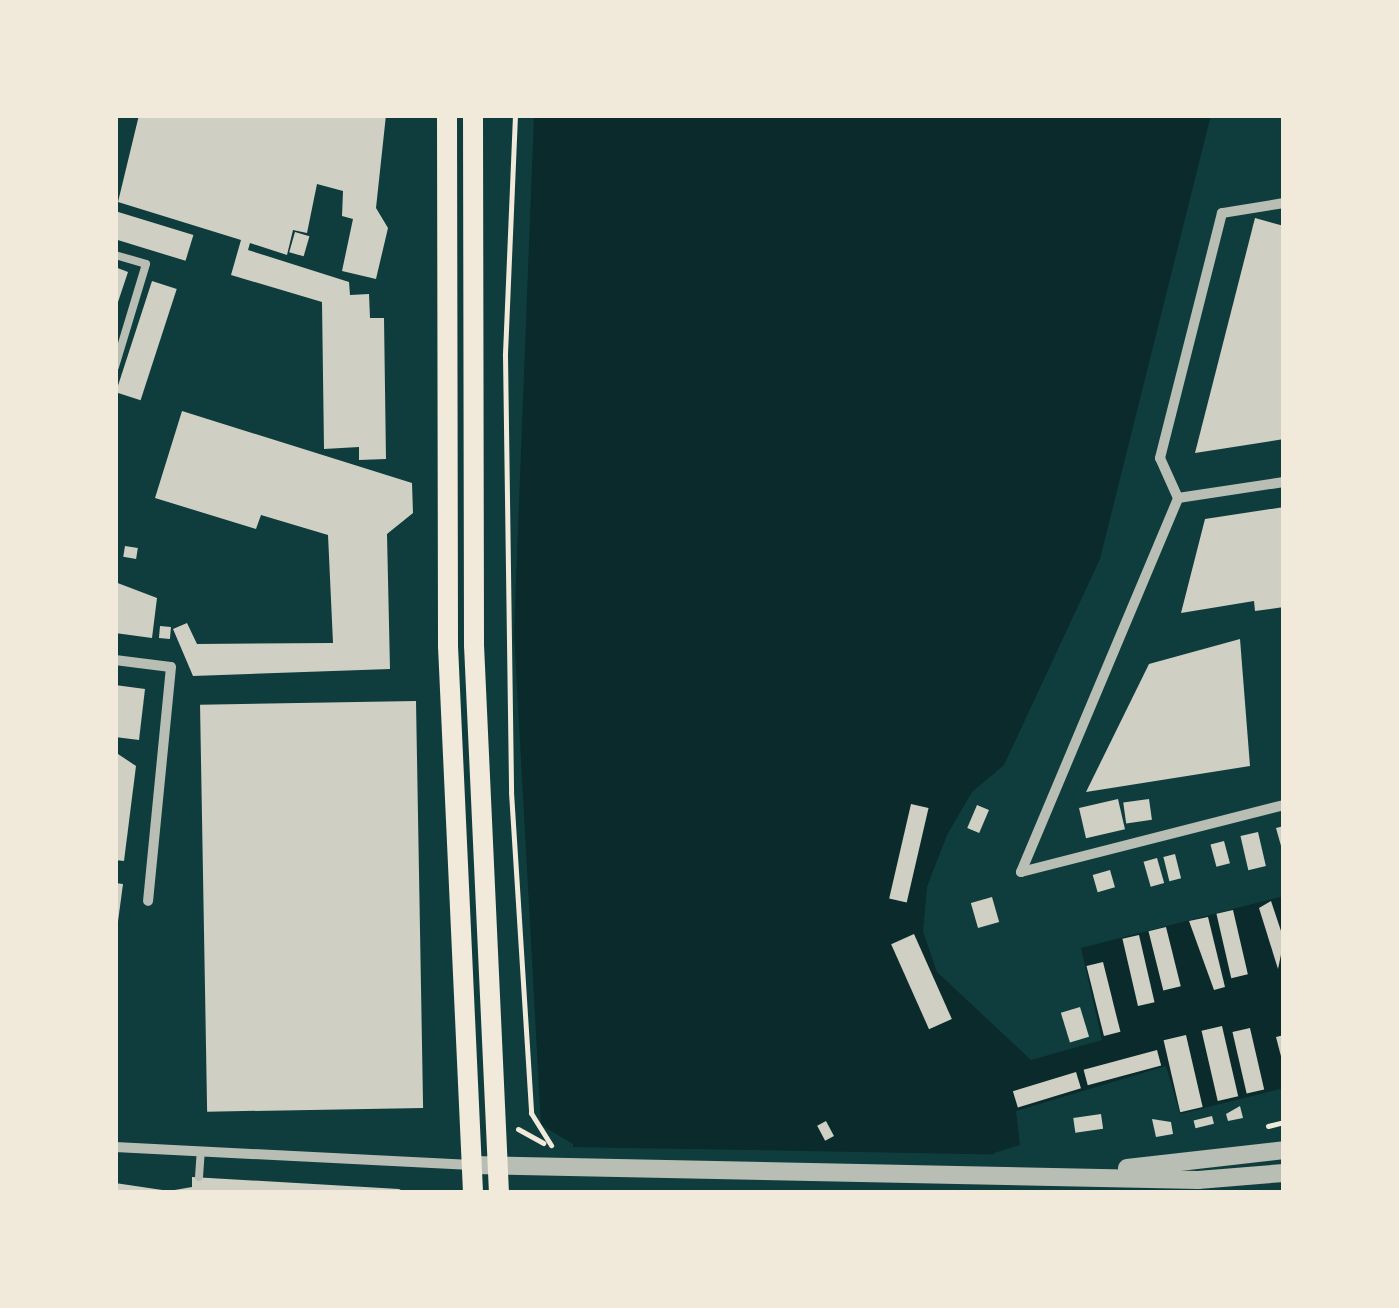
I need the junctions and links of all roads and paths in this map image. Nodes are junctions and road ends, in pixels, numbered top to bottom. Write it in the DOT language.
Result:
graph roads {
  1 [pos="446,115"];
  2 [pos="473,115"];
  3 [pos="514,115"];
  4 [pos="1284,203"];
  5 [pos="115,256"];
  6 [pos="115,367"];
  7 [pos="1284,482"];
  8 [pos="1178,498"];
  9 [pos="115,660"];
  10 [pos="1284,806"];
  11 [pos="148,901"];
  12 [pos="554,1139"];
  13 [pos="115,1147"];
  14 [pos="1284,1150"];
  15 [pos="201,1151"];
  16 [pos="472,1164"];
  17 [pos="498,1165"];
  18 [pos="1284,1172"];
  19 [pos="1042,1175"];
  20 [pos="199,1178"];
  21 [pos="473,1193"];
  22 [pos="499,1193"];
  1 -- 16 [label="main road"];
  2 -- 17 [label="main road"];
  3 -- 12 [label="path"];
  4 -- 8 [label="street"];
  5 -- 6 [label="lane"];
  7 -- 8 [label="street"];
  8 -- 10 [label="street"];
  9 -- 11 [label="street"];
  13 -- 15 [label="street"];
  14 -- 19 [label="street"];
  15 -- 16 [label="street"];
  15 -- 20 [label="lane"];
  16 -- 17 [label="street"];
  16 -- 21 [label="main road"];
  17 -- 19 [label="street"];
  17 -- 22 [label="main road"];
  18 -- 19 [label="street"];
}
